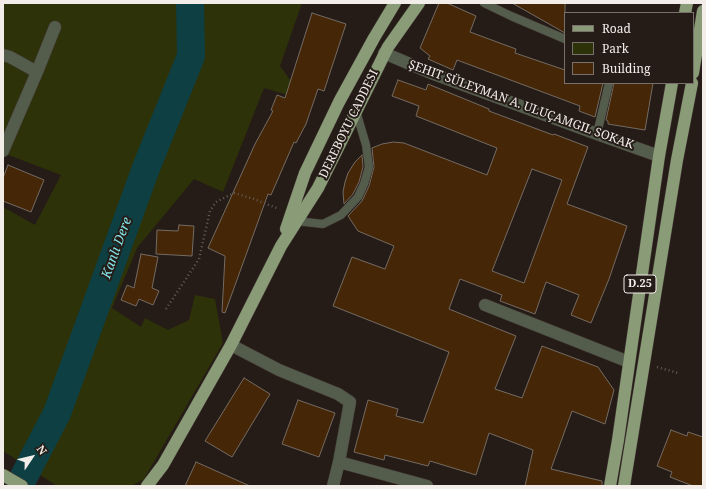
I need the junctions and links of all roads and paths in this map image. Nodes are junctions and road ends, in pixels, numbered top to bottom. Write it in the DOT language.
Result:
graph roads {
  1 [pos="395,3"];
  2 [pos="419,3"];
  3 [pos="484,3"];
  4 [pos="703,12"];
  5 [pos="55,27"];
  6 [pos="564,39"];
  7 [pos="384,53"];
  8 [pos="3,55"];
  9 [pos="694,68"];
  10 [pos="38,72"];
  11 [pos="610,84"];
  12 [pos="672,84"];
  13 [pos="692,84"];
  14 [pos="356,111"];
  15 [pos="597,134"];
  16 [pos="3,151"];
  17 [pos="659,156"];
  18 [pos="294,218"];
  19 [pos="485,305"];
  20 [pos="166,309"];
  21 [pos="231,345"];
  22 [pos="629,362"];
  23 [pos="645,364"];
  24 [pos="678,373"];
  25 [pos="339,462"];
  26 [pos="163,465"];
  27 [pos="3,475"];
  28 [pos="22,486"];
  29 [pos="140,486"];
  30 [pos="147,486"];
  31 [pos="154,486"];
  32 [pos="333,486"];
  33 [pos="427,486"];
  34 [pos="610,486"];
  35 [pos="624,486"];
  1 -- 18 [label="main road, DEREBOYU CADDESI"];
  2 -- 7 [label="main road, DEREBOYU CADDESI"];
  3 -- 6 [label="lane"];
  4 -- 9 [label="main road"];
  5 -- 10 [label="street"];
  7 -- 14 [label="main road, DEREBOYU CADDESI"];
  7 -- 15 [label="street, ŞEHIT SÜLEYMAN A. ULUÇAMGIL SOKAK"];
  8 -- 10 [label="street"];
  10 -- 16 [label="street"];
  11 -- 15 [label="lane"];
  12 -- 17 [label="main road, D.25"];
  13 -- 23 [label="main road, D.25"];
  14 -- 18 [label="main road, DEREBOYU CADDESI"];
  14 -- 18 [label="lane"];
  15 -- 17 [label="street, ŞEHIT SÜLEYMAN A. ULUÇAMGIL SOKAK"];
  17 -- 22 [label="main road, D.25"];
  18 -- 20 [label="path"];
  18 -- 21 [label="main road, DEREBOYU CADDESI"];
  19 -- 22 [label="street"];
  21 -- 25 [label="street"];
  21 -- 26 [label="main road, DEREBOYU CADDESI"];
  22 -- 34 [label="main road, D.25"];
  23 -- 24 [label="path"];
  23 -- 35 [label="main road, D.25"];
  25 -- 32 [label="street"];
  25 -- 33 [label="street"];
  26 -- 29 [label="main road"];
  26 -- 30 [label="main road, DEREBOYU CADDESI"];
  26 -- 31 [label="main road, DEREBOYU CADDESI"];
  27 -- 28 [label="main road"];
}
